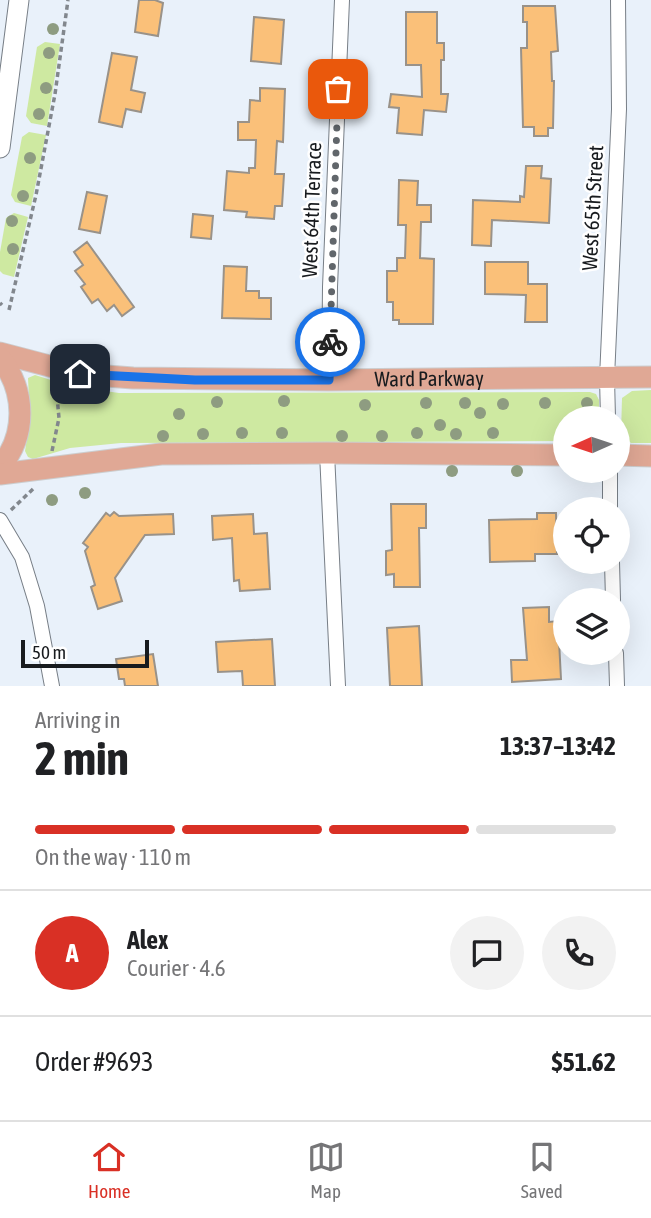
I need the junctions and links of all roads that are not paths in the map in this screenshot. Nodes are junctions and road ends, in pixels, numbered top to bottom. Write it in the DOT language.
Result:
graph roads {
  1 [pos="19,0"];
  2 [pos="342,0"];
  3 [pos="618,0"];
  4 [pos="0,148"];
  5 [pos="0,353"];
  6 [pos="0,358"];
  7 [pos="651,377"];
  8 [pos="607,378"];
  9 [pos="329,380"];
  10 [pos="608,406"];
  11 [pos="327,453"];
  12 [pos="553,455"];
  13 [pos="630,456"];
  14 [pos="651,456"];
  15 [pos="0,467"];
  16 [pos="0,474"];
  17 [pos="5,515"];
  18 [pos="616,665"];
  19 [pos="52,686"];
  20 [pos="338,686"];
  21 [pos="617,686"];
  1 -- 4 [label="main road"];
  2 -- 9 [label="street, West 64th Terrace"];
  3 -- 8 [label="street, West 65th Street"];
  5 -- 9 [label="main road, Ward Parkway"];
  6 -- 15 [label="main road"];
  7 -- 8 [label="main road, Ward Parkway"];
  8 -- 9 [label="main road, Ward Parkway"];
  8 -- 10 [label="street, West 65th Street"];
  11 -- 12 [label="main road"];
  11 -- 16 [label="main road"];
  11 -- 20 [label="street"];
  13 -- 14 [label="main road"];
  17 -- 19 [label="street"];
  18 -- 21 [label="street"];
}
